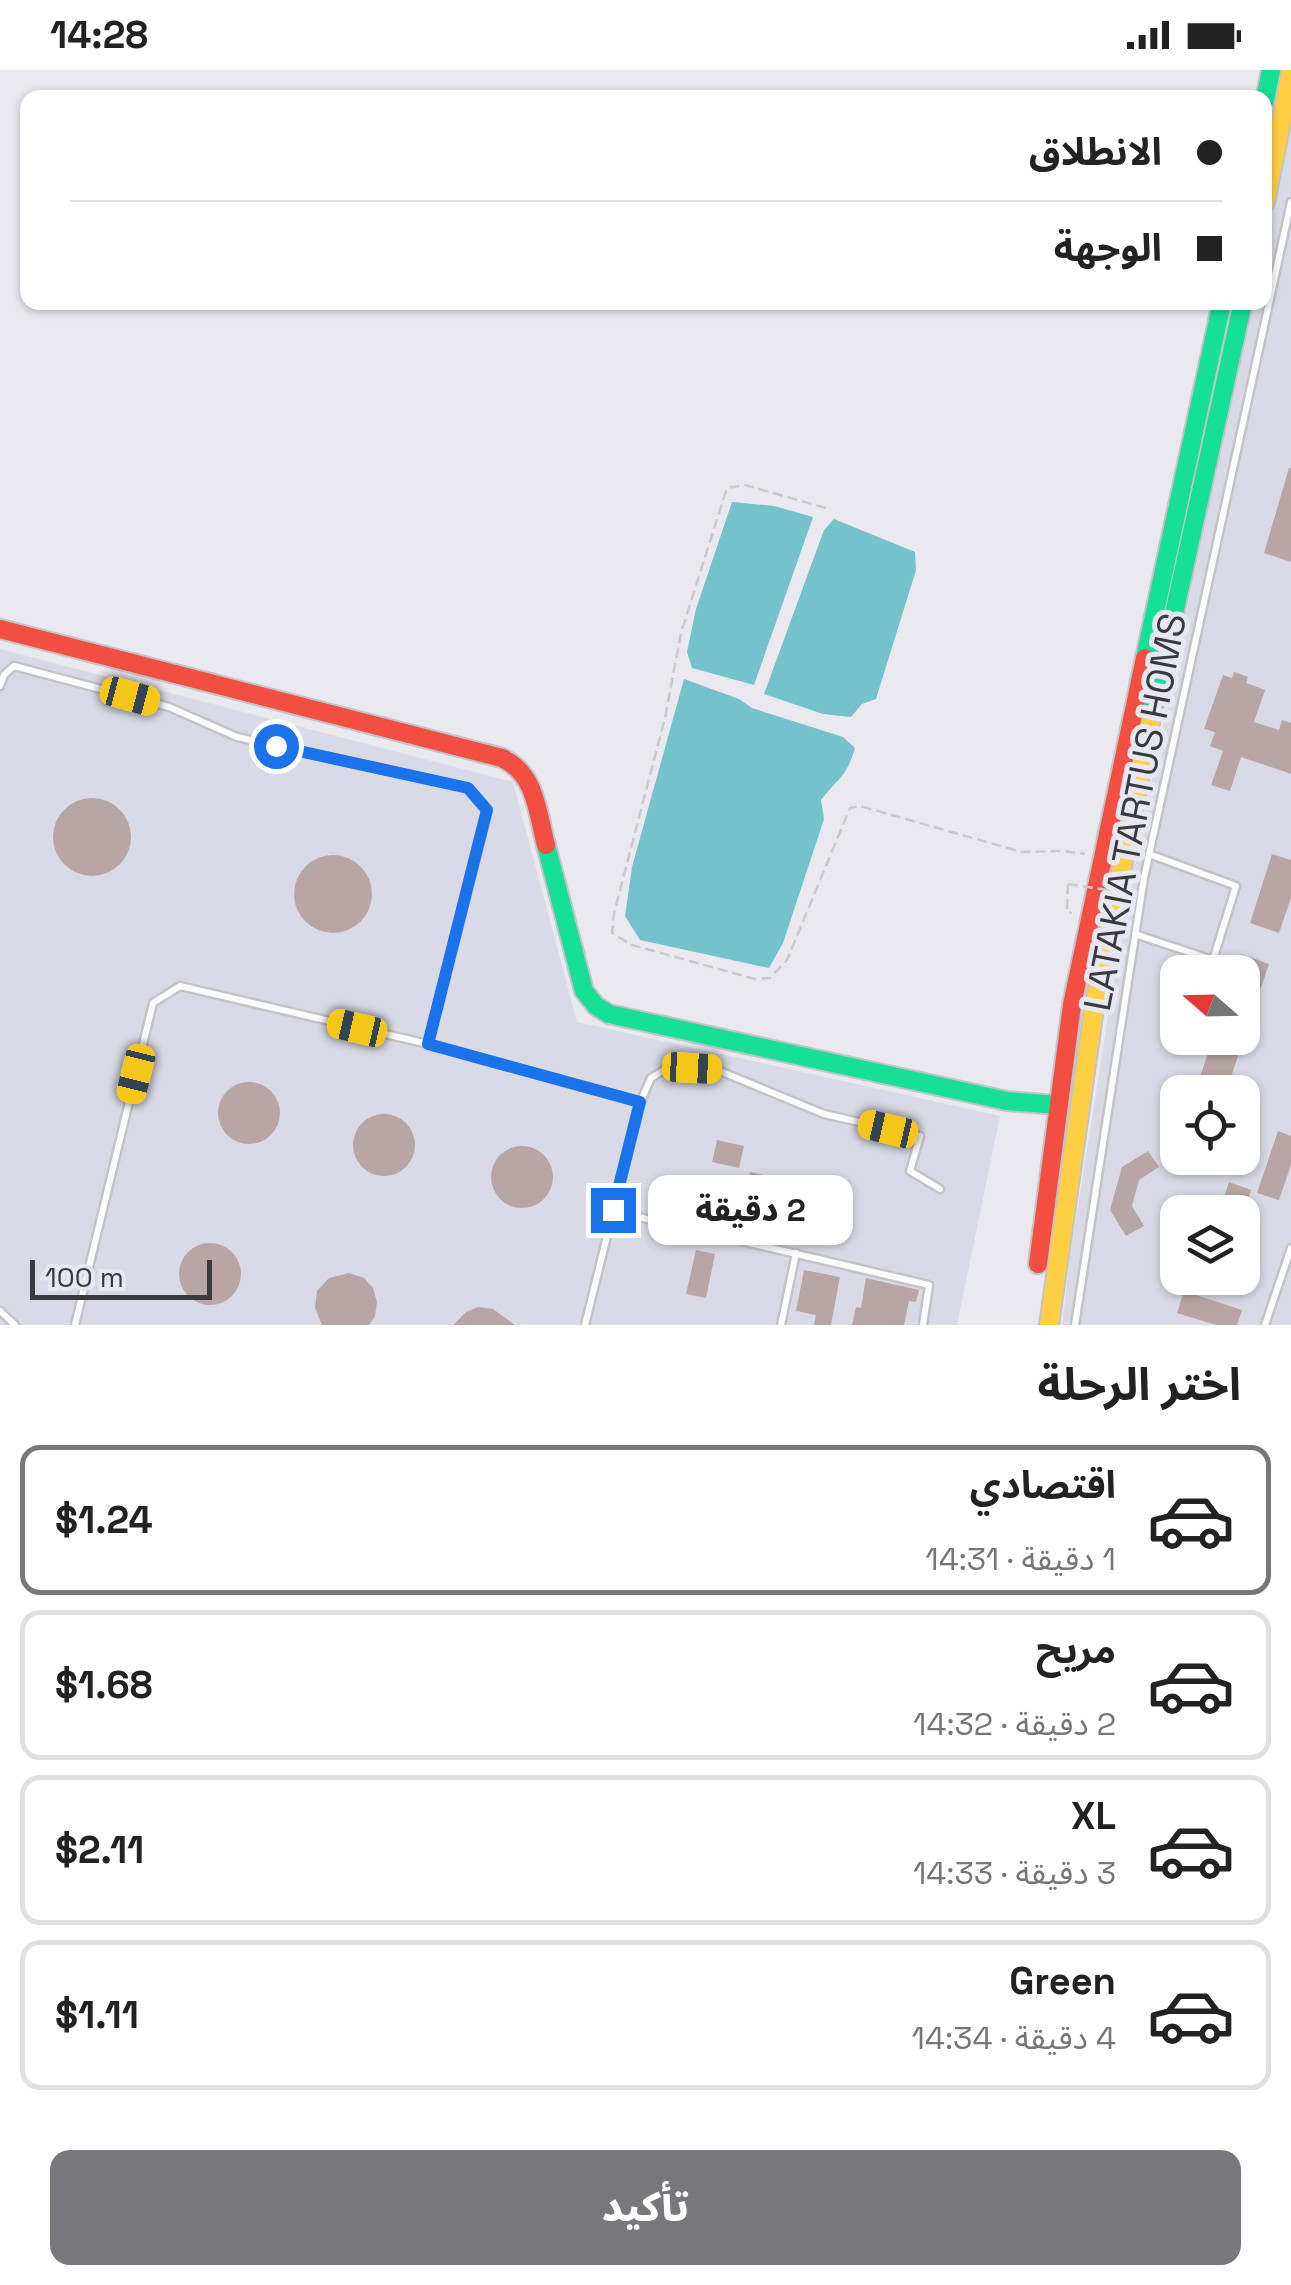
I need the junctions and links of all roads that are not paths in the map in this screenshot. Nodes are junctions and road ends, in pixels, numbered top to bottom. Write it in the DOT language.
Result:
graph roads {
  1 [pos="1291,73"];
  2 [pos="1272,167"];
  3 [pos="1291,202"];
  4 [pos="1272,289"];
  5 [pos="1220,310"];
  6 [pos="1242,310"];
  7 [pos="1267,310"];
  8 [pos="0,629"];
  9 [pos="0,686"];
  10 [pos="1149,854"];
  11 [pos="1135,934"];
  12 [pos="428,1044"];
  13 [pos="640,1102"];
  14 [pos="1058,1105"];
  15 [pos="940,1189"];
  16 [pos="613,1210"];
  17 [pos="1291,1248"];
  18 [pos="796,1253"];
  19 [pos="0,1311"];
  20 [pos="15,1325"];
  21 [pos="75,1325"];
  22 [pos="585,1325"];
  23 [pos="781,1325"];
  24 [pos="922,1325"];
  25 [pos="1032,1325"];
  26 [pos="1048,1325"];
  27 [pos="1075,1325"];
  28 [pos="1265,1325"];
  1 -- 2 [label="main road"];
  3 -- 4 [label="lane"];
  5 -- 14 [label="main road"];
  6 -- 26 [label="main road, LATAKIA TARTUS HOMS"];
  7 -- 10 [label="lane"];
  8 -- 14 [label="main road"];
  9 -- 12 [label="lane"];
  10 -- 11 [label="lane"];
  10 -- 11 [label="lane"];
  11 -- 27 [label="lane"];
  12 -- 13 [label="lane"];
  12 -- 21 [label="lane"];
  13 -- 15 [label="lane"];
  13 -- 16 [label="lane"];
  14 -- 25 [label="main road"];
  16 -- 18 [label="lane"];
  16 -- 22 [label="lane"];
  17 -- 28 [label="lane"];
  18 -- 23 [label="lane"];
  18 -- 24 [label="lane"];
  19 -- 20 [label="lane"];
}
